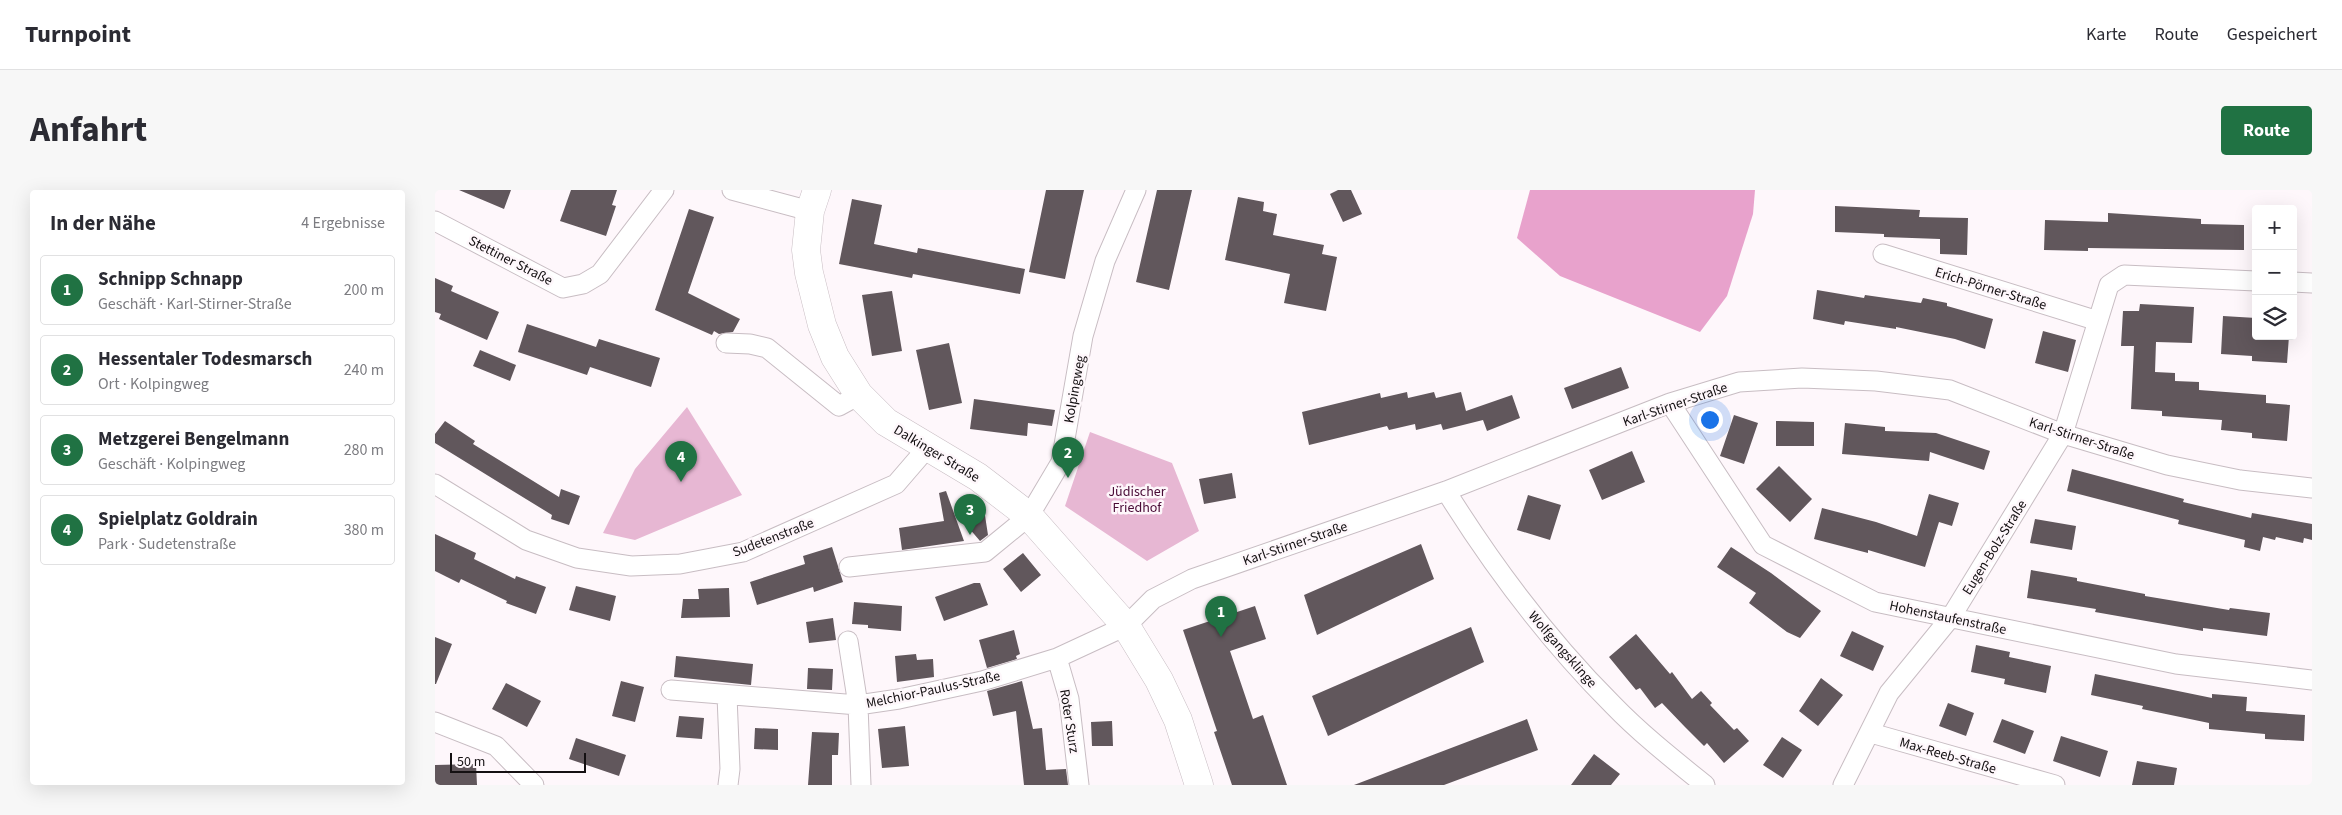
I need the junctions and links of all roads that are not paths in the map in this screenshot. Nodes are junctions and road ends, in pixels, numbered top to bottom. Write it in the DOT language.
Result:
graph roads {
  1 [pos="665,190"];
  2 [pos="732,190"];
  3 [pos="1136,190"];
  4 [pos="813,200"];
  5 [pos="435,221"];
  6 [pos="1883,254"];
  7 [pos="2252,281"];
  8 [pos="2297,282"];
  9 [pos="2312,283"];
  10 [pos="2098,321"];
  11 [pos="726,343"];
  12 [pos="859,395"];
  13 [pos="1670,403"];
  14 [pos="2063,434"];
  15 [pos="927,448"];
  16 [pos="435,484"];
  17 [pos="2312,488"];
  18 [pos="1446,491"];
  19 [pos="1029,516"];
  20 [pos="849,567"];
  21 [pos="1951,618"];
  22 [pos="1126,626"];
  23 [pos="848,641"];
  24 [pos="1057,658"];
  25 [pos="2312,680"];
  26 [pos="671,690"];
  27 [pos="727,696"];
  28 [pos="858,705"];
  29 [pos="435,722"];
  30 [pos="1871,733"];
  31 [pos="533,785"];
  32 [pos="728,785"];
  33 [pos="861,785"];
  34 [pos="1079,785"];
  35 [pos="1199,785"];
  36 [pos="1705,785"];
  37 [pos="1843,785"];
  38 [pos="2055,785"];
  1 -- 5 [label="street, Stettiner Straße"];
  2 -- 4 [label="street"];
  3 -- 19 [label="street, Kolpingweg"];
  4 -- 12 [label="street, Dalkinger Straße"];
  6 -- 10 [label="street, Erich-Pörner-Straße"];
  7 -- 10 [label="street, Eugen-Bolz-Straße"];
  8 -- 9 [label="street"];
  10 -- 14 [label="street, Eugen-Bolz-Straße"];
  11 -- 12 [label="street"];
  12 -- 15 [label="street, Dalkinger Straße"];
  13 -- 14 [label="street, Karl-Stirner-Straße"];
  13 -- 18 [label="street, Karl-Stirner-Straße"];
  13 -- 21 [label="street, Hohenstaufenstraße"];
  14 -- 17 [label="street, Karl-Stirner-Straße"];
  14 -- 21 [label="street, Eugen-Bolz-Straße"];
  15 -- 16 [label="street, Sudetenstraße"];
  15 -- 19 [label="street, Dalkinger Straße"];
  18 -- 22 [label="street, Karl-Stirner-Straße"];
  18 -- 36 [label="street, Wolfgangsklinge"];
  19 -- 20 [label="street, Kolpingweg"];
  19 -- 22 [label="street, Dalkinger Straße"];
  21 -- 25 [label="street, Hohenstaufenstraße"];
  21 -- 30 [label="street, Eugen-Bolz-Straße"];
  22 -- 24 [label="street, Melchior-Paulus-Straße"];
  22 -- 35 [label="street, Dalkinger Straße"];
  23 -- 28 [label="street"];
  24 -- 28 [label="street, Melchior-Paulus-Straße"];
  24 -- 34 [label="street, Roter Sturz"];
  26 -- 27 [label="street, Melchior-Paulus-Straße"];
  27 -- 28 [label="street, Melchior-Paulus-Straße"];
  27 -- 32 [label="street"];
  28 -- 33 [label="street"];
  29 -- 31 [label="street"];
  30 -- 37 [label="street, Eugen-Bolz-Straße"];
  30 -- 38 [label="street, Max-Reeb-Straße"];
}
